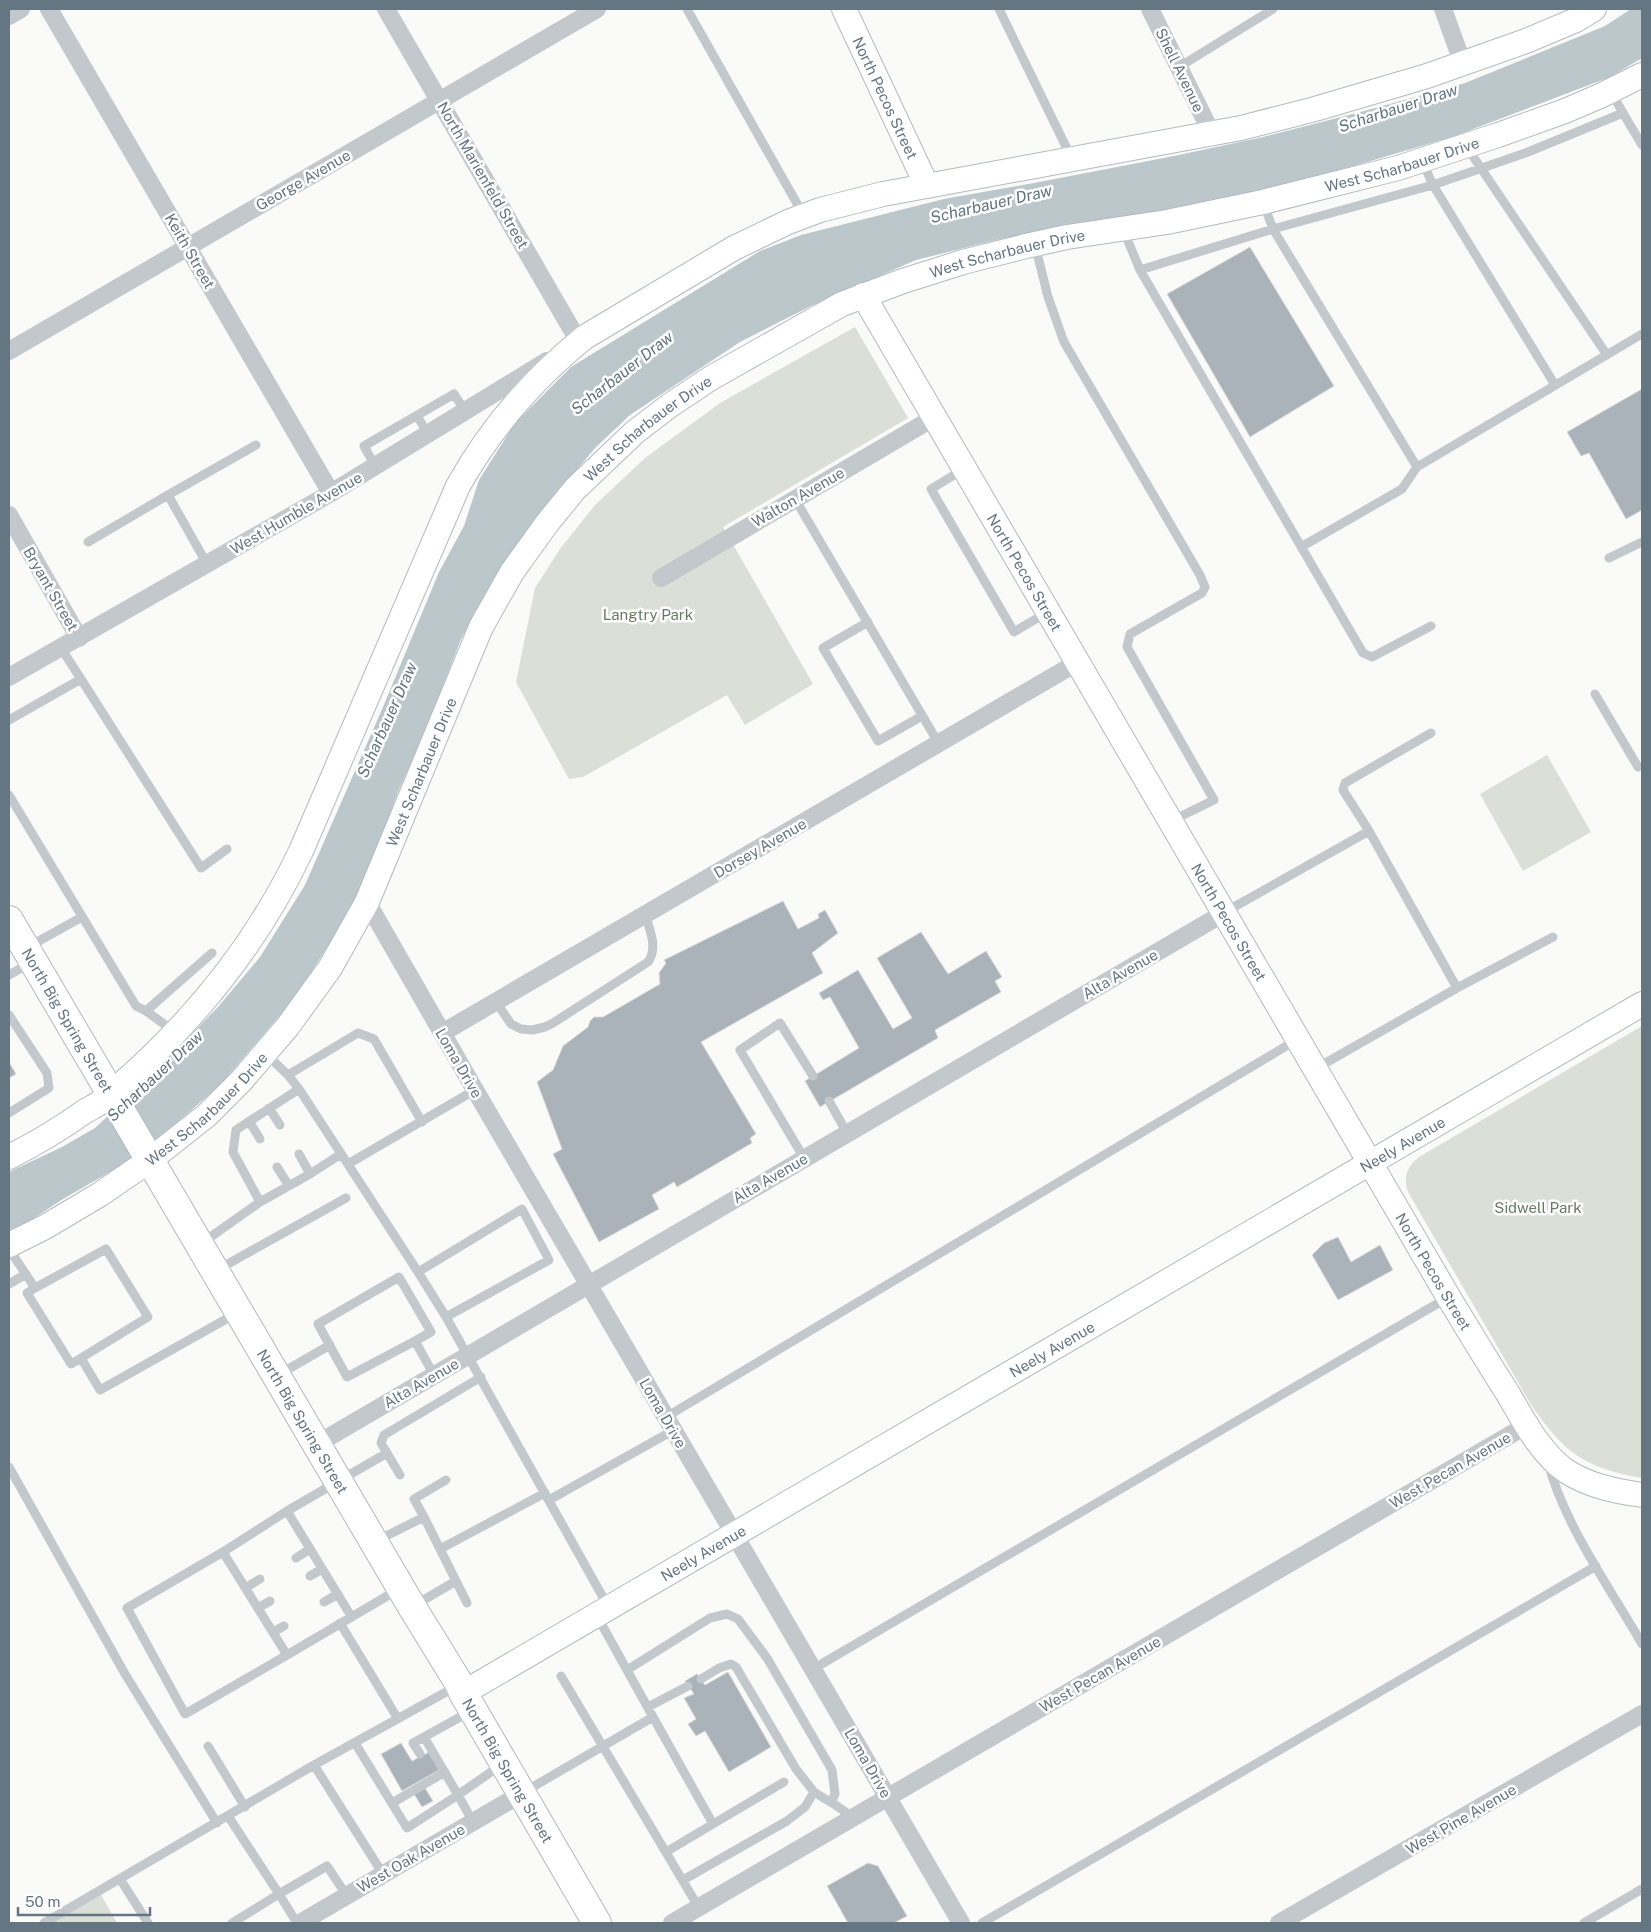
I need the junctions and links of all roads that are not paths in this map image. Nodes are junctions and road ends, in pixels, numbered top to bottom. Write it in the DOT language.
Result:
graph roads {
  1 [pos="21,9"];
  2 [pos="49,9"];
  3 [pos="386,9"];
  4 [pos="597,9"];
  5 [pos="687,9"];
  6 [pos="844,9"];
  7 [pos="999,9"];
  8 [pos="1150,9"];
  9 [pos="1273,9"];
  10 [pos="1443,9"];
  11 [pos="1594,9"];
  12 [pos="9,16"];
  13 [pos="1463,64"];
  14 [pos="1179,66"];
  15 [pos="1642,75"];
  16 [pos="1611,91"];
  17 [pos="439,100"];
  18 [pos="1623,113"];
  19 [pos="1211,132"];
  20 [pos="1642,145"];
  21 [pos="1466,146"];
  22 [pos="1072,159"];
  23 [pos="1422,160"];
  24 [pos="1480,169"];
  25 [pos="1433,185"];
  26 [pos="927,186"];
  27 [pos="1263,202"];
  28 [pos="804,217"];
  29 [pos="1122,228"];
  30 [pos="1273,229"];
  31 [pos="1034,244"];
  32 [pos="188,246"];
  33 [pos="1140,270"];
  34 [pos="863,295"];
  35 [pos="1642,334"];
  36 [pos="579,342"];
  37 [pos="9,351"];
  38 [pos="1607,355"];
  39 [pos="1555,385"];
  40 [pos="464,412"];
  41 [pos="417,416"];
  42 [pos="935,417"];
  43 [pos="428,434"];
  44 [pos="256,445"];
  45 [pos="375,466"];
  46 [pos="1417,467"];
  47 [pos="965,468"];
  48 [pos="331,493"];
  49 [pos="168,495"];
  50 [pos="795,499"];
  51 [pos="9,515"];
  52 [pos="88,542"];
  53 [pos="1642,542"];
  54 [pos="1301,547"];
  55 [pos="1609,558"];
  56 [pos="207,564"];
  57 [pos="660,578"];
  58 [pos="1049,612"];
  59 [pos="868,622"];
  60 [pos="1431,626"];
  61 [pos="79,638"];
  62 [pos="61,648"];
  63 [pos="1078,662"];
  64 [pos="9,678"];
  65 [pos="81,679"];
  66 [pos="1595,694"];
  67 [pos="922,716"];
  68 [pos="9,720"];
  69 [pos="1432,734"];
  70 [pos="938,744"];
  71 [pos="1641,769"];
  72 [pos="9,795"];
  73 [pos="1171,822"];
  74 [pos="1368,831"];
  75 [pos="227,849"];
  76 [pos="367,902"];
  77 [pos="1224,913"];
  78 [pos="646,915"];
  79 [pos="82,917"];
  80 [pos="9,920"];
  81 [pos="1552,937"];
  82 [pos="212,954"];
  83 [pos="29,955"];
  84 [pos="9,975"];
  85 [pos="1457,988"];
  86 [pos="496,1002"];
  87 [pos="1642,1004"];
  88 [pos="146,1011"];
  89 [pos="9,1015"];
  90 [pos="175,1032"];
  91 [pos="442,1033"];
  92 [pos="1298,1039"];
  93 [pos="266,1054"];
  94 [pos="1315,1069"];
  95 [pos="288,1075"];
  96 [pos="813,1076"];
  97 [pos="299,1089"];
  98 [pos="475,1090"];
  99 [pos="110,1093"];
  100 [pos="829,1101"];
  101 [pos="269,1108"];
  102 [pos="9,1114"];
  103 [pos="249,1121"];
  104 [pos="422,1122"];
  105 [pos="280,1125"];
  106 [pos="848,1133"];
  107 [pos="260,1139"];
  108 [pos="299,1154"];
  109 [pos="341,1154"];
  110 [pos="10,1155"];
  111 [pos="804,1158"];
  112 [pos="150,1160"];
  113 [pos="1370,1163"];
  114 [pos="348,1164"];
  115 [pos="277,1167"];
  116 [pos="310,1174"];
  117 [pos="289,1186"];
  118 [pos="346,1198"];
  119 [pos="260,1202"];
  120 [pos="199,1244"];
  121 [pos="9,1247"];
  122 [pos="215,1271"];
  123 [pos="418,1272"];
  124 [pos="26,1274"];
  125 [pos="9,1284"];
  126 [pos="588,1284"];
  127 [pos="35,1288"];
  128 [pos="1449,1298"];
  129 [pos="239,1312"];
  130 [pos="446,1317"];
  131 [pos="416,1341"];
  132 [pos="330,1346"];
  133 [pos="468,1355"];
  134 [pos="81,1358"];
  135 [pos="434,1375"];
  136 [pos="277,1376"];
  137 [pos="480,1377"];
  138 [pos="670,1424"];
  139 [pos="1527,1425"];
  140 [pos="317,1444"];
  141 [pos="1545,1451"];
  142 [pos="387,1453"];
  143 [pos="9,1467"];
  144 [pos="400,1475"];
  145 [pos="446,1480"];
  146 [pos="339,1481"];
  147 [pos="1642,1495"];
  148 [pos="547,1496"];
  149 [pos="287,1512"];
  150 [pos="424,1516"];
  151 [pos="735,1535"];
  152 [pos="374,1542"];
  153 [pos="310,1549"];
  154 [pos="440,1549"];
  155 [pos="223,1552"];
  156 [pos="296,1558"];
  157 [pos="1596,1566"];
  158 [pos="322,1569"];
  159 [pos="310,1576"];
  160 [pos="260,1579"];
  161 [pos="456,1581"];
  162 [pos="245,1588"];
  163 [pos="338,1594"];
  164 [pos="407,1597"];
  165 [pos="270,1601"];
  166 [pos="324,1602"];
  167 [pos="467,1603"];
  168 [pos="258,1608"];
  169 [pos="603,1612"];
  170 [pos="351,1616"];
  171 [pos="340,1623"];
  172 [pos="284,1626"];
  173 [pos="273,1632"];
  174 [pos="1642,1644"];
  175 [pos="287,1655"];
  176 [pos="813,1669"];
  177 [pos="627,1670"];
  178 [pos="561,1676"];
  179 [pos="701,1679"];
  180 [pos="688,1686"];
  181 [pos="465,1696"];
  182 [pos="648,1707"];
  183 [pos="1642,1714"];
  184 [pos="653,1717"];
  185 [pos="398,1719"];
  186 [pos="424,1736"];
  187 [pos="355,1743"];
  188 [pos="208,1746"];
  189 [pos="603,1747"];
  190 [pos="420,1754"];
  191 [pos="504,1763"];
  192 [pos="314,1765"];
  193 [pos="445,1772"];
  194 [pos="784,1782"];
  195 [pos="814,1792"];
  196 [pos="521,1794"];
  197 [pos="458,1795"];
  198 [pos="888,1798"];
  199 [pos="392,1803"];
  200 [pos="832,1803"];
  201 [pos="245,1807"];
  202 [pos="228,1816"];
  203 [pos="854,1818"];
  204 [pos="473,1822"];
  205 [pos="217,1823"];
  206 [pos="713,1824"];
  207 [pos="666,1852"];
  208 [pos="383,1874"];
  209 [pos="120,1879"];
  210 [pos="683,1880"];
  211 [pos="1642,1889"];
  212 [pos="279,1894"];
  213 [pos="347,1896"];
  214 [pos="699,1908"];
  215 [pos="44,1923"];
  216 [pos="148,1923"];
  217 [pos="232,1923"];
  218 [pos="299,1923"];
  219 [pos="597,1923"];
  220 [pos="672,1923"];
  221 [pos="961,1923"];
  222 [pos="982,1923"];
  223 [pos="1279,1923"];
  224 [pos="1584,1923"];
  1 -- 12 [label="street"];
  2 -- 32 [label="street, Keith Street"];
  3 -- 17 [label="street, North Marienfeld Street"];
  4 -- 17 [label="street, George Avenue"];
  5 -- 28 [label="lane"];
  6 -- 26 [label="main road, North Pecos Street"];
  7 -- 22 [label="lane"];
  8 -- 14 [label="street, Shell Avenue"];
  9 -- 14 [label="lane"];
  10 -- 13 [label="street"];
  11 -- 13 [label="main road"];
  13 -- 19 [label="main road"];
  14 -- 19 [label="street, Shell Avenue"];
  15 -- 16 [label="main road, West Scharbauer Drive"];
  16 -- 18 [label="lane"];
  16 -- 21 [label="main road, West Scharbauer Drive"];
  17 -- 32 [label="street, George Avenue"];
  17 -- 36 [label="street, North Marienfeld Street"];
  18 -- 20 [label="lane"];
  18 -- 24 [label="lane"];
  19 -- 22 [label="main road"];
  21 -- 23 [label="main road, West Scharbauer Drive"];
  21 -- 24 [label="lane"];
  22 -- 26 [label="main road"];
  23 -- 25 [label="lane"];
  23 -- 27 [label="main road, West Scharbauer Drive"];
  24 -- 25 [label="lane"];
  24 -- 38 [label="lane"];
  25 -- 30 [label="lane"];
  25 -- 39 [label="lane"];
  26 -- 28 [label="main road"];
  27 -- 29 [label="main road, West Scharbauer Drive"];
  27 -- 30 [label="lane"];
  28 -- 36 [label="main road"];
  29 -- 31 [label="main road, West Scharbauer Drive"];
  29 -- 33 [label="lane"];
  30 -- 33 [label="lane"];
  30 -- 46 [label="lane"];
  31 -- 34 [label="main road, West Scharbauer Drive"];
  31 -- 73 [label="lane"];
  32 -- 37 [label="street, George Avenue"];
  32 -- 48 [label="street, Keith Street"];
  33 -- 54 [label="lane"];
  34 -- 42 [label="main road, North Pecos Street"];
  34 -- 76 [label="main road, West Scharbauer Drive"];
  35 -- 38 [label="lane"];
  36 -- 40 [label="street, West Humble Avenue"];
  36 -- 90 [label="main road"];
  38 -- 39 [label="lane"];
  39 -- 46 [label="lane"];
  40 -- 41 [label="lane"];
  40 -- 43 [label="street, West Humble Avenue"];
  41 -- 43 [label="lane"];
  41 -- 45 [label="lane"];
  42 -- 47 [label="main road, North Pecos Street"];
  42 -- 50 [label="street, Walton Avenue"];
  43 -- 45 [label="street, West Humble Avenue"];
  44 -- 49 [label="lane"];
  45 -- 48 [label="street, West Humble Avenue"];
  46 -- 54 [label="lane"];
  47 -- 58 [label="main road, North Pecos Street"];
  47 -- 58 [label="lane"];
  48 -- 56 [label="street, West Humble Avenue"];
  49 -- 52 [label="lane"];
  49 -- 56 [label="lane"];
  50 -- 57 [label="street, Walton Avenue"];
  50 -- 59 [label="lane"];
  51 -- 61 [label="street, Bryant Street"];
  53 -- 55 [label="lane"];
  54 -- 60 [label="lane"];
  56 -- 61 [label="street, West Humble Avenue"];
  58 -- 63 [label="main road, North Pecos Street"];
  59 -- 67 [label="lane"];
  59 -- 67 [label="lane"];
  61 -- 62 [label="street, West Humble Avenue"];
  62 -- 64 [label="street, West Humble Avenue"];
  62 -- 65 [label="lane"];
  63 -- 70 [label="street, Dorsey Avenue"];
  63 -- 73 [label="main road, North Pecos Street"];
  65 -- 68 [label="lane"];
  65 -- 75 [label="lane"];
  66 -- 71 [label="lane"];
  67 -- 70 [label="lane"];
  69 -- 74 [label="lane"];
  70 -- 78 [label="street, Dorsey Avenue"];
  72 -- 79 [label="lane"];
  73 -- 77 [label="main road, North Pecos Street"];
  74 -- 77 [label="lane"];
  74 -- 85 [label="lane"];
  76 -- 91 [label="street, Loma Drive"];
  76 -- 93 [label="main road, West Scharbauer Drive"];
  77 -- 92 [label="main road, North Pecos Street"];
  77 -- 106 [label="street, Alta Avenue"];
  78 -- 86 [label="street, Dorsey Avenue"];
  78 -- 86 [label="lane"];
  79 -- 83 [label="lane"];
  79 -- 88 [label="lane"];
  80 -- 83 [label="highway, North Big Spring Street"];
  81 -- 85 [label="lane"];
  82 -- 88 [label="lane"];
  83 -- 84 [label="lane"];
  83 -- 99 [label="highway, North Big Spring Street"];
  85 -- 94 [label="lane"];
  86 -- 91 [label="street, Dorsey Avenue"];
  87 -- 113 [label="main road, Neely Avenue"];
  88 -- 90 [label="lane"];
  89 -- 102 [label="lane"];
  90 -- 99 [label="main road"];
  91 -- 98 [label="street, Loma Drive"];
  92 -- 94 [label="main road, North Pecos Street"];
  92 -- 138 [label="lane"];
  93 -- 95 [label="lane"];
  93 -- 112 [label="main road, West Scharbauer Drive"];
  94 -- 113 [label="main road, North Pecos Street"];
  95 -- 97 [label="lane"];
  95 -- 104 [label="lane"];
  96 -- 111 [label="lane"];
  97 -- 101 [label="lane"];
  97 -- 109 [label="lane"];
  98 -- 104 [label="lane"];
  98 -- 126 [label="street, Loma Drive"];
  99 -- 110 [label="main road"];
  99 -- 112 [label="highway, North Big Spring Street"];
  100 -- 106 [label="lane"];
  101 -- 103 [label="lane"];
  101 -- 105 [label="lane"];
  103 -- 107 [label="lane"];
  103 -- 119 [label="lane"];
  104 -- 114 [label="lane"];
  106 -- 111 [label="street, Alta Avenue"];
  108 -- 116 [label="lane"];
  109 -- 114 [label="lane"];
  109 -- 116 [label="lane"];
  111 -- 126 [label="street, Alta Avenue"];
  112 -- 120 [label="highway, North Big Spring Street"];
  112 -- 121 [label="main road, West Scharbauer Drive"];
  113 -- 128 [label="main road, North Pecos Street"];
  113 -- 151 [label="main road, Neely Avenue"];
  114 -- 123 [label="lane"];
  115 -- 117 [label="lane"];
  116 -- 117 [label="lane"];
  117 -- 119 [label="lane"];
  118 -- 122 [label="lane"];
  119 -- 120 [label="lane"];
  120 -- 122 [label="highway, North Big Spring Street"];
  121 -- 124 [label="lane"];
  122 -- 129 [label="highway, North Big Spring Street"];
  123 -- 130 [label="lane"];
  123 -- 130 [label="lane"];
  124 -- 125 [label="lane"];
  124 -- 127 [label="lane"];
  126 -- 133 [label="street, Alta Avenue"];
  126 -- 138 [label="street, Loma Drive"];
  127 -- 134 [label="lane"];
  127 -- 134 [label="lane"];
  128 -- 139 [label="main road, North Pecos Street"];
  128 -- 176 [label="lane"];
  129 -- 134 [label="lane"];
  129 -- 136 [label="highway, North Big Spring Street"];
  130 -- 133 [label="lane"];
  131 -- 132 [label="lane"];
  131 -- 132 [label="lane"];
  131 -- 135 [label="lane"];
  132 -- 136 [label="lane"];
  133 -- 135 [label="street, Alta Avenue"];
  133 -- 137 [label="lane"];
  135 -- 140 [label="street, Alta Avenue"];
  136 -- 140 [label="highway, North Big Spring Street"];
  137 -- 142 [label="lane"];
  137 -- 148 [label="lane"];
  138 -- 148 [label="lane"];
  138 -- 151 [label="street, Loma Drive"];
  139 -- 141 [label="main road, North Pecos Street"];
  139 -- 198 [label="street, West Pecan Avenue"];
  140 -- 146 [label="highway, North Big Spring Street"];
  141 -- 147 [label="main road, North Pecos Street"];
  141 -- 157 [label="lane"];
  142 -- 144 [label="lane"];
  142 -- 146 [label="lane"];
  143 -- 205 [label="lane"];
  145 -- 150 [label="lane"];
  146 -- 149 [label="lane"];
  146 -- 152 [label="highway, North Big Spring Street"];
  148 -- 154 [label="lane"];
  148 -- 169 [label="lane"];
  149 -- 153 [label="lane"];
  149 -- 155 [label="lane"];
  150 -- 152 [label="lane"];
  150 -- 154 [label="lane"];
  151 -- 169 [label="main road, Neely Avenue"];
  151 -- 176 [label="street, Loma Drive"];
  152 -- 164 [label="highway, North Big Spring Street"];
  153 -- 156 [label="lane"];
  153 -- 158 [label="lane"];
  154 -- 161 [label="lane"];
  155 -- 162 [label="lane"];
  155 -- 175 [label="lane"];
  157 -- 174 [label="lane"];
  157 -- 222 [label="lane"];
  158 -- 159 [label="lane"];
  158 -- 163 [label="lane"];
  160 -- 162 [label="lane"];
  161 -- 164 [label="lane"];
  161 -- 167 [label="lane"];
  162 -- 168 [label="lane"];
  163 -- 166 [label="lane"];
  163 -- 170 [label="lane"];
  164 -- 170 [label="lane"];
  164 -- 181 [label="highway, North Big Spring Street"];
  165 -- 168 [label="lane"];
  168 -- 173 [label="lane"];
  169 -- 177 [label="lane"];
  169 -- 181 [label="main road, Neely Avenue"];
  170 -- 171 [label="lane"];
  171 -- 175 [label="lane"];
  171 -- 185 [label="lane"];
  172 -- 173 [label="lane"];
  173 -- 175 [label="lane"];
  176 -- 198 [label="street, Loma Drive"];
  177 -- 182 [label="lane"];
  177 -- 200 [label="lane"];
  178 -- 189 [label="lane"];
  179 -- 195 [label="lane"];
  180 -- 182 [label="lane"];
  181 -- 185 [label="lane"];
  181 -- 186 [label="lane"];
  181 -- 191 [label="highway, North Big Spring Street"];
  182 -- 184 [label="lane"];
  183 -- 223 [label="street, West Pine Avenue"];
  184 -- 189 [label="lane"];
  184 -- 206 [label="lane"];
  185 -- 187 [label="lane"];
  186 -- 190 [label="lane"];
  186 -- 193 [label="lane"];
  187 -- 192 [label="lane"];
  187 -- 199 [label="lane"];
  188 -- 201 [label="lane"];
  189 -- 196 [label="lane"];
  189 -- 207 [label="lane"];
  191 -- 196 [label="highway, North Big Spring Street"];
  191 -- 197 [label="lane"];
  192 -- 201 [label="lane"];
  192 -- 208 [label="lane"];
  193 -- 197 [label="lane"];
  193 -- 199 [label="lane"];
  194 -- 206 [label="lane"];
  195 -- 200 [label="lane"];
  195 -- 210 [label="lane"];
  196 -- 204 [label="street, West Oak Avenue"];
  196 -- 219 [label="highway, North Big Spring Street"];
  197 -- 199 [label="lane"];
  197 -- 204 [label="lane"];
  198 -- 203 [label="street, West Pecan Avenue"];
  198 -- 221 [label="street, Loma Drive"];
  200 -- 203 [label="lane"];
  201 -- 202 [label="lane"];
  202 -- 205 [label="lane"];
  202 -- 212 [label="lane"];
  203 -- 214 [label="street, West Pecan Avenue"];
  204 -- 208 [label="street, West Oak Avenue"];
  205 -- 209 [label="lane"];
  206 -- 207 [label="lane"];
  207 -- 210 [label="lane"];
  208 -- 213 [label="street, West Oak Avenue"];
  209 -- 215 [label="lane"];
  209 -- 216 [label="lane"];
  210 -- 214 [label="lane"];
  211 -- 224 [label="lane"];
  212 -- 213 [label="lane"];
  212 -- 217 [label="lane"];
  212 -- 218 [label="lane"];
  213 -- 218 [label="street, West Oak Avenue"];
  214 -- 220 [label="street, West Pecan Avenue"];
}
